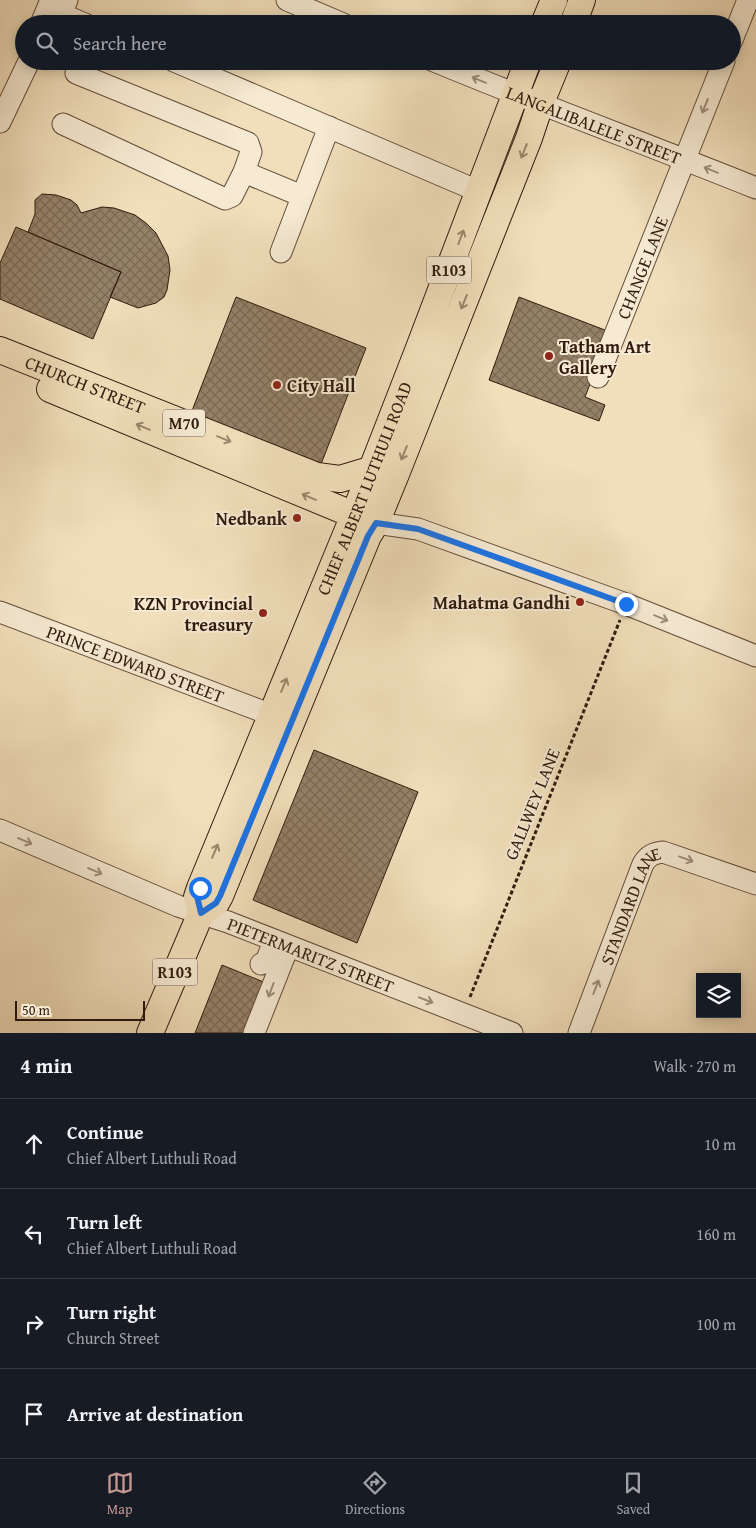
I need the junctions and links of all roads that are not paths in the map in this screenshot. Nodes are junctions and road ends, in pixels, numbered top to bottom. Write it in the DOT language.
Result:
graph roads {
  1 [pos="287,0"];
  2 [pos="554,0"];
  3 [pos="582,0"];
  4 [pos="748,0"];
  5 [pos="326,8"];
  6 [pos="51,10"];
  7 [pos="63,15"];
  8 [pos="548,15"];
  9 [pos="576,15"];
  10 [pos="741,18"];
  11 [pos="25,70"];
  12 [pos="195,70"];
  13 [pos="455,70"];
  14 [pos="524,70"];
  15 [pos="554,70"];
  16 [pos="720,70"];
  17 [pos="76,73"];
  18 [pos="514,95"];
  19 [pos="540,105"];
  20 [pos="0,122"];
  21 [pos="63,124"];
  22 [pos="329,127"];
  23 [pos="684,159"];
  24 [pos="244,172"];
  25 [pos="756,188"];
  26 [pos="478,191"];
  27 [pos="302,196"];
  28 [pos="281,252"];
  29 [pos="0,350"];
  30 [pos="0,368"];
  31 [pos="598,377"];
  32 [pos="370,470"];
  33 [pos="385,499"];
  34 [pos="365,519"];
  35 [pos="418,529"];
  36 [pos="0,612"];
  37 [pos="756,656"];
  38 [pos="272,715"];
  39 [pos="0,830"];
  40 [pos="756,884"];
  41 [pos="201,913"];
  42 [pos="281,944"];
  43 [pos="261,964"];
  44 [pos="470,1022"];
  45 [pos="151,1033"];
  46 [pos="254,1033"];
  47 [pos="512,1033"];
  48 [pos="579,1033"];
  1 -- 5 [label="street"];
  2 -- 8 [label="main road"];
  3 -- 9 [label="main road"];
  4 -- 10 [label="street"];
  6 -- 7 [label="street"];
  11 -- 20 [label="street"];
  12 -- 22 [label="street"];
  18 -- 13 [label="street, LANGALIBALELE STREET, one-way"];
  14 -- 18 [label="main road, CHIEF ALBERT LUTHULI ROAD / R103"];
  15 -- 19 [label="main road, CHIEF ALBERT LUTHULI ROAD / R103"];
  16 -- 23 [label="street, CHANGE LANE, one-way"];
  17 -- 24 [label="street"];
  18 -- 19 [label="street, LANGALIBALELE STREET"];
  18 -- 26 [label="main road, CHIEF ALBERT LUTHULI ROAD / R103"];
  19 -- 23 [label="street, LANGALIBALELE STREET"];
  19 -- 33 [label="main road, CHIEF ALBERT LUTHULI ROAD / R103, one-way"];
  21 -- 24 [label="street"];
  22 -- 26 [label="street"];
  22 -- 27 [label="street"];
  25 -- 23 [label="street, LANGALIBALELE STREET, one-way"];
  23 -- 31 [label="street, CHANGE LANE"];
  24 -- 27 [label="street"];
  32 -- 26 [label="main road, CHIEF ALBERT LUTHULI ROAD / R103, one-way"];
  27 -- 28 [label="street"];
  29 -- 32 [label="main road, CHURCH STREET / M70, one-way"];
  34 -- 30 [label="main road, CHURCH STREET / M70, one-way"];
  32 -- 34 [label="main road, CHIEF ALBERT LUTHULI ROAD / R103"];
  33 -- 34 [label="main road, CHIEF ALBERT LUTHULI ROAD / R103"];
  33 -- 35 [label="street, CHURCH STREET"];
  34 -- 35 [label="street, CHURCH STREET"];
  38 -- 34 [label="main road, CHIEF ALBERT LUTHULI ROAD / R103, one-way"];
  34 -- 41 [label="main road, CHIEF ALBERT LUTHULI ROAD / R103"];
  35 -- 37 [label="street, CHURCH STREET, one-way"];
  36 -- 38 [label="street, PRINCE EDWARD STREET"];
  41 -- 38 [label="main road, CHIEF ALBERT LUTHULI ROAD / R103, one-way"];
  39 -- 41 [label="street, PIETERMARITZ STREET, one-way"];
  48 -- 40 [label="street, STANDARD LANE, one-way"];
  41 -- 42 [label="street, PIETERMARITZ STREET"];
  41 -- 45 [label="main road, CHIEF ALBERT LUTHULI ROAD / R103"];
  42 -- 43 [label="street"];
  42 -- 44 [label="street, PIETERMARITZ STREET, one-way"];
  42 -- 46 [label="street, one-way"];
  44 -- 47 [label="street, PIETERMARITZ STREET"];
}
